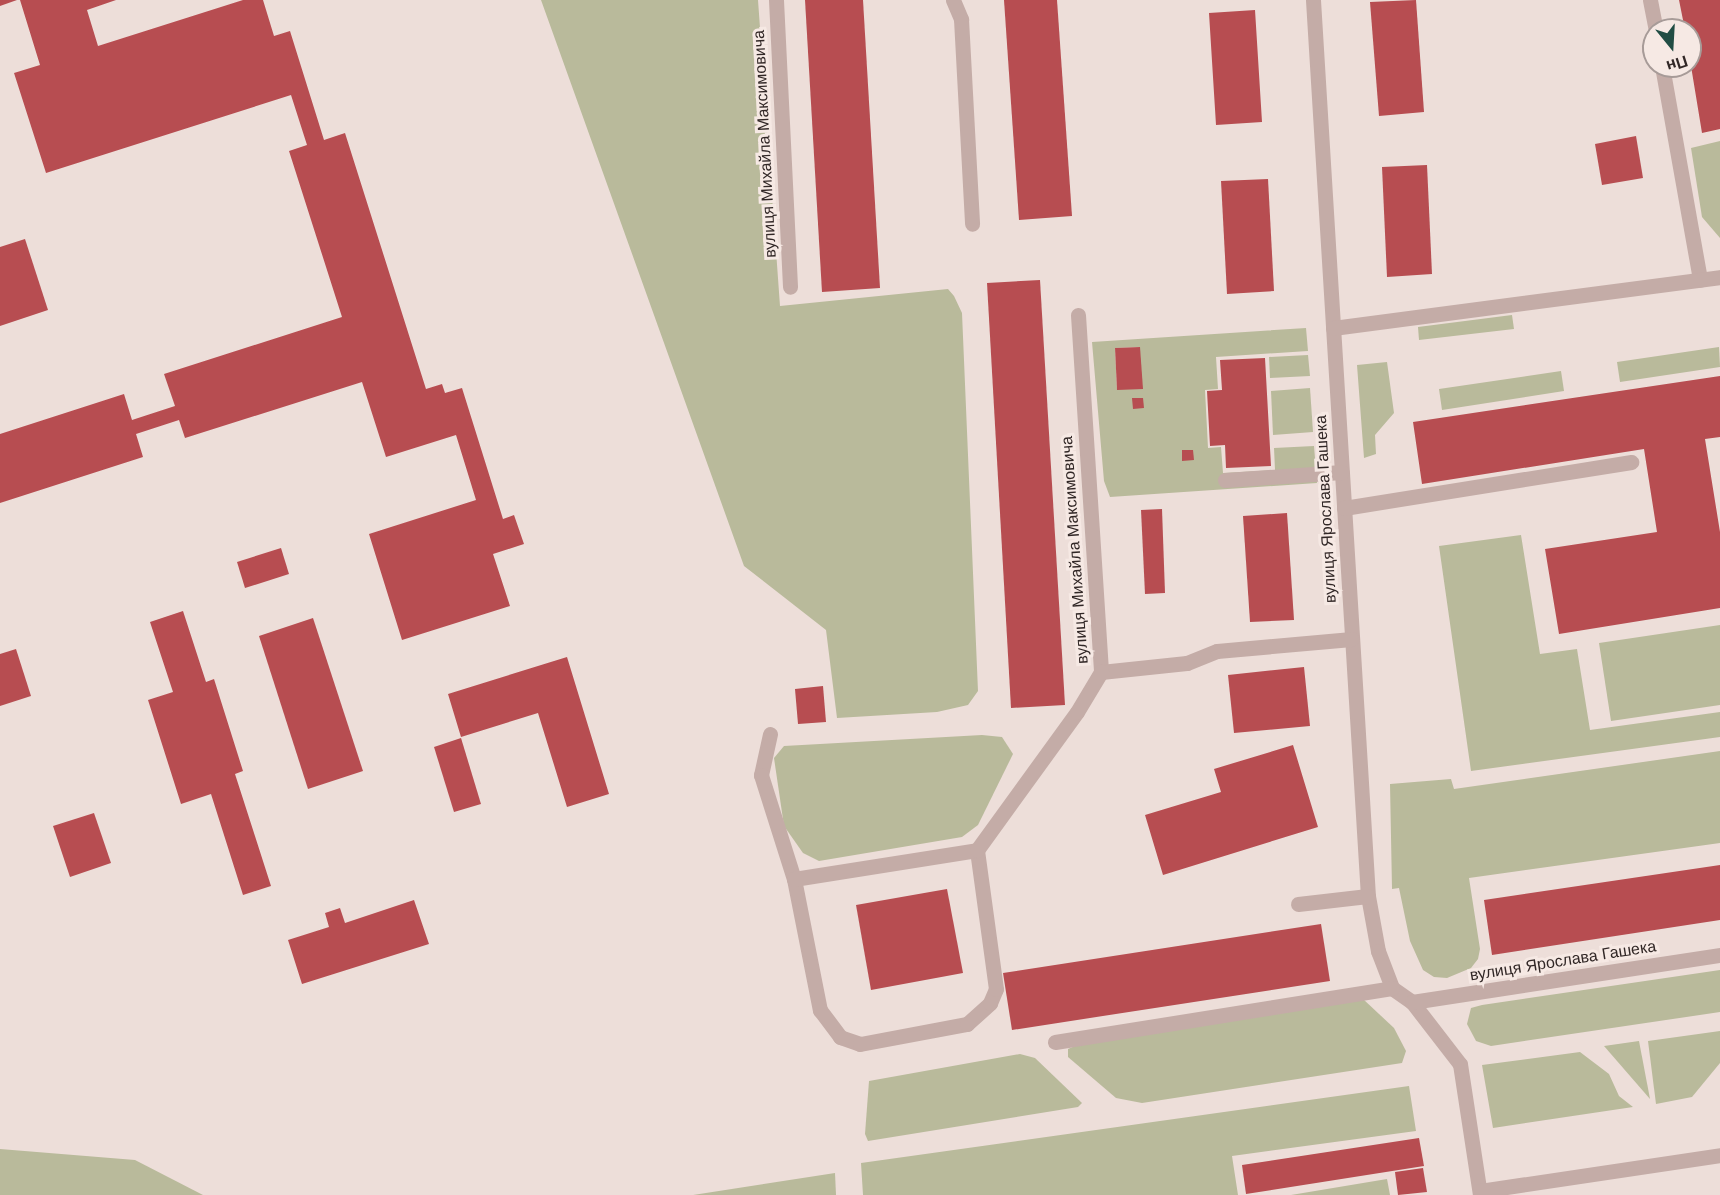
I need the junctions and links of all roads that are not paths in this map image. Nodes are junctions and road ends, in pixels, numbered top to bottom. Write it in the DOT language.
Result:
graph roads {
  1 [pos="776,0"];
  2 [pos="953,0"];
  3 [pos="1313,0"];
  4 [pos="1650,0"];
  5 [pos="1654,18"];
  6 [pos="1664,78"];
  7 [pos="972,224"];
  8 [pos="1720,277"];
  9 [pos="1700,280"];
  10 [pos="790,287"];
  11 [pos="1078,315"];
  12 [pos="1333,328"];
  13 [pos="1630,462"];
  14 [pos="1342,472"];
  15 [pos="1225,480"];
  16 [pos="1344,508"];
  17 [pos="1351,639"];
  18 [pos="1101,672"];
  19 [pos="770,734"];
  20 [pos="977,850"];
  21 [pos="794,879"];
  22 [pos="1368,896"];
  23 [pos="1298,904"];
  24 [pos="1720,955"];
  25 [pos="1392,988"];
  26 [pos="1412,1002"];
  27 [pos="1055,1042"];
  28 [pos="1720,1155"];
  29 [pos="1480,1193"];
  1 -- 10 [label="street, вулиця Михайла Максимовича"];
  2 -- 7 [label="street"];
  3 -- 12 [label="street, вулиця Ярослава Гашека"];
  4 -- 5 [label="street"];
  6 -- 9 [label="street"];
  8 -- 9 [label="street"];
  9 -- 12 [label="street"];
  11 -- 18 [label="street, вулиця Михайла Максимовича"];
  12 -- 14 [label="street, вулиця Ярослава Гашека"];
  13 -- 16 [label="street"];
  14 -- 15 [label="street"];
  14 -- 16 [label="street, вулиця Ярослава Гашека"];
  16 -- 17 [label="street, вулиця Ярослава Гашека"];
  17 -- 18 [label="street, вулиця Михайла Максимовича"];
  17 -- 22 [label="street, вулиця Ярослава Гашека"];
  18 -- 20 [label="street"];
  19 -- 21 [label="street"];
  20 -- 21 [label="street"];
  20 -- 21 [label="street"];
  22 -- 23 [label="street"];
  22 -- 25 [label="street, вулиця Ярослава Гашека"];
  24 -- 26 [label="street, вулиця Ярослава Гашека"];
  25 -- 26 [label="street"];
  25 -- 27 [label="street"];
  26 -- 29 [label="street"];
  28 -- 29 [label="street"];
}
